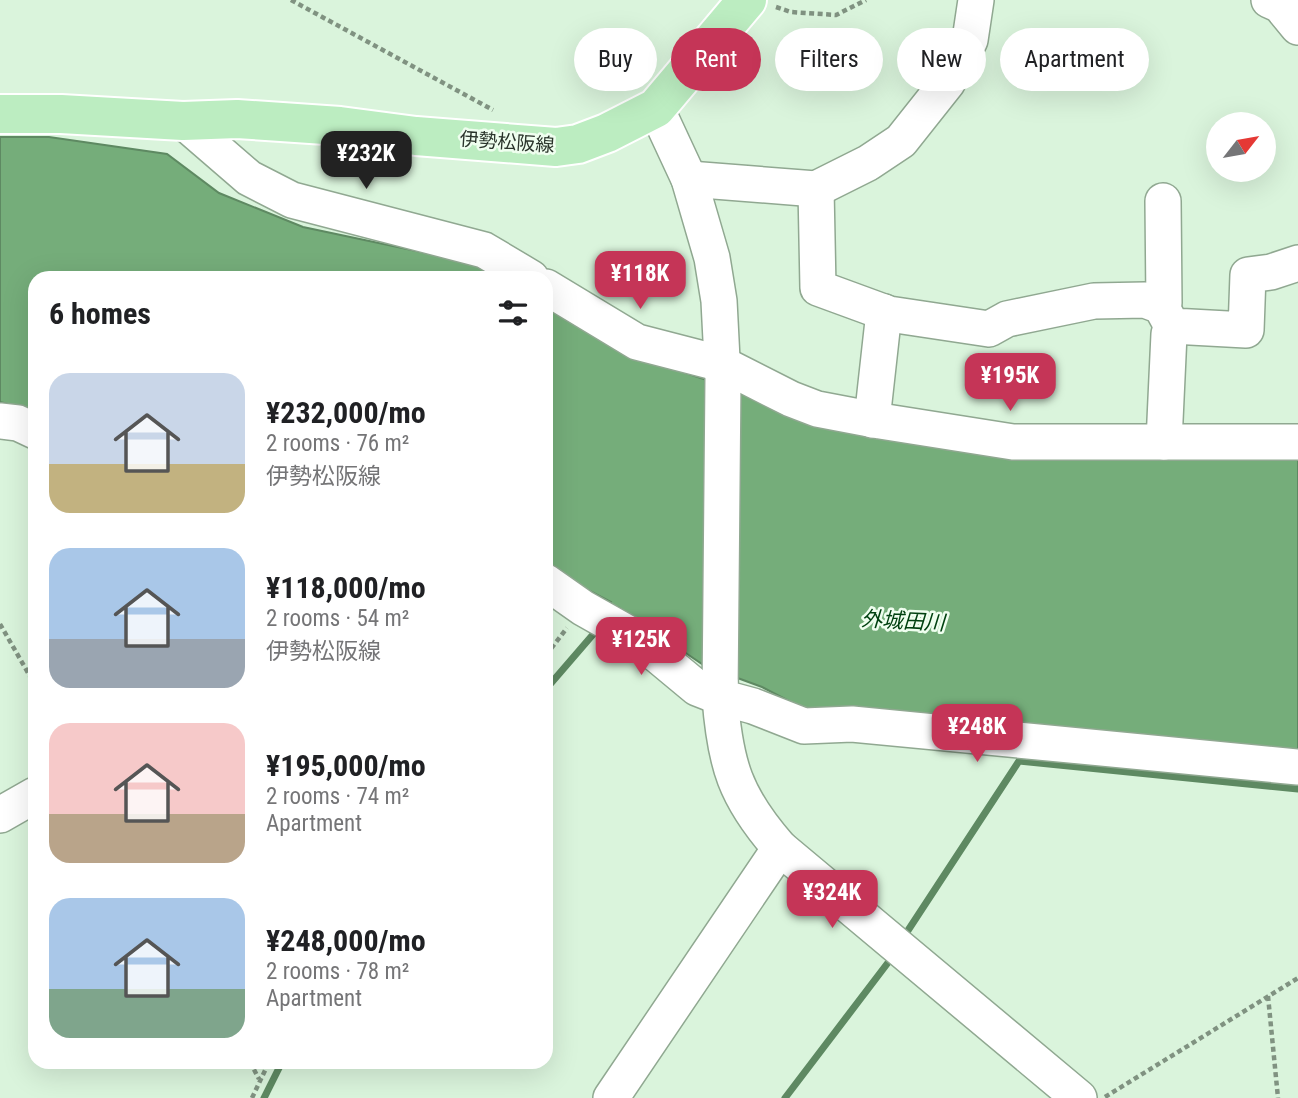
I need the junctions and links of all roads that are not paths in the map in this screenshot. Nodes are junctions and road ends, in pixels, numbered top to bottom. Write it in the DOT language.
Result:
graph roads {
  1 [pos="976,0"];
  2 [pos="1269,0"];
  3 [pos="758,3"];
  4 [pos="1298,27"];
  5 [pos="656,108"];
  6 [pos="0,114"];
  7 [pos="183,121"];
  8 [pos="689,179"];
  9 [pos="816,189"];
  10 [pos="1163,201"];
  11 [pos="1298,263"];
  12 [pos="519,271"];
  13 [pos="553,291"];
  14 [pos="884,312"];
  15 [pos="1167,316"];
  16 [pos="723,371"];
  17 [pos="872,420"];
  18 [pos="0,421"];
  19 [pos="28,428"];
  20 [pos="1164,442"];
  21 [pos="1298,442"];
  22 [pos="553,587"];
  23 [pos="720,690"];
  24 [pos="1298,766"];
  25 [pos="28,799"];
  26 [pos="0,815"];
  27 [pos="780,848"];
  28 [pos="611,1098"];
  29 [pos="1079,1098"];
  1 -- 9 [label="street"];
  2 -- 4 [label="street"];
  3 -- 5 [label="main road, 伊勢松阪線"];
  5 -- 7 [label="main road, 伊勢松阪線"];
  5 -- 8 [label="street"];
  6 -- 7 [label="main road, 伊勢松阪線"];
  7 -- 12 [label="street"];
  8 -- 9 [label="street"];
  8 -- 16 [label="street"];
  9 -- 14 [label="street"];
  10 -- 15 [label="street"];
  11 -- 15 [label="street"];
  13 -- 16 [label="street"];
  14 -- 15 [label="street"];
  14 -- 17 [label="street"];
  15 -- 20 [label="street"];
  16 -- 17 [label="street"];
  16 -- 23 [label="street"];
  17 -- 20 [label="street"];
  18 -- 19 [label="street"];
  20 -- 21 [label="street"];
  22 -- 23 [label="street"];
  23 -- 24 [label="street"];
  23 -- 27 [label="street"];
  25 -- 26 [label="street"];
  27 -- 28 [label="street"];
  27 -- 29 [label="street"];
}
